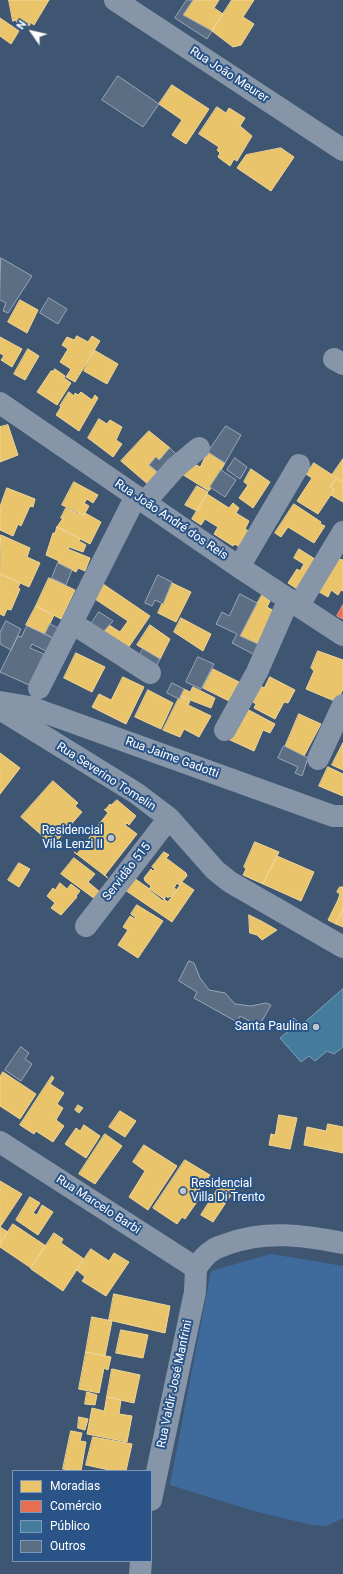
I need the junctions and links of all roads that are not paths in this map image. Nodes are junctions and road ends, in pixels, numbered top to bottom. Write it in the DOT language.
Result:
graph roads {
  1 [pos="115,0"];
  2 [pos="343,150"];
  3 [pos="0,403"];
  4 [pos="199,448"];
  5 [pos="300,465"];
  6 [pos="141,499"];
  7 [pos="343,532"];
  8 [pos="239,566"];
  9 [pos="294,602"];
  10 [pos="72,623"];
  11 [pos="343,635"];
  12 [pos="150,673"];
  13 [pos="39,688"];
  14 [pos="0,702"];
  15 [pos="343,705"];
  16 [pos="0,709"];
  17 [pos="225,730"];
  18 [pos="318,759"];
  19 [pos="343,816"];
  20 [pos="169,818"];
  21 [pos="86,926"];
  22 [pos="343,947"];
  23 [pos="0,1142"];
  24 [pos="343,1242"];
  25 [pos="196,1268"];
  26 [pos="152,1495"];
  27 [pos="141,1562"];
  28 [pos="140,1574"];
  1 -- 2 [label="street, Rua João Meurer"];
  3 -- 6 [label="street, Rua João André dos Reis"];
  4 -- 6 [label="street"];
  5 -- 8 [label="street"];
  6 -- 8 [label="street, Rua João André dos Reis"];
  6 -- 10 [label="street"];
  7 -- 9 [label="street"];
  8 -- 9 [label="street, Rua João André dos Reis"];
  9 -- 11 [label="street, Rua João André dos Reis"];
  9 -- 17 [label="street"];
  10 -- 12 [label="street"];
  10 -- 13 [label="street"];
  14 -- 19 [label="street, Rua Jaime Gadotti"];
  15 -- 18 [label="street"];
  16 -- 20 [label="street, Rua Severino Tomelin"];
  20 -- 21 [label="street, Servidão 515"];
  20 -- 22 [label="street, Rua Severino Tomelin"];
  23 -- 25 [label="street, Rua Marcelo Barbi"];
  24 -- 25 [label="street"];
  25 -- 26 [label="street, Rua Valdir José Manfrini"];
  27 -- 28 [label="street"];
}
